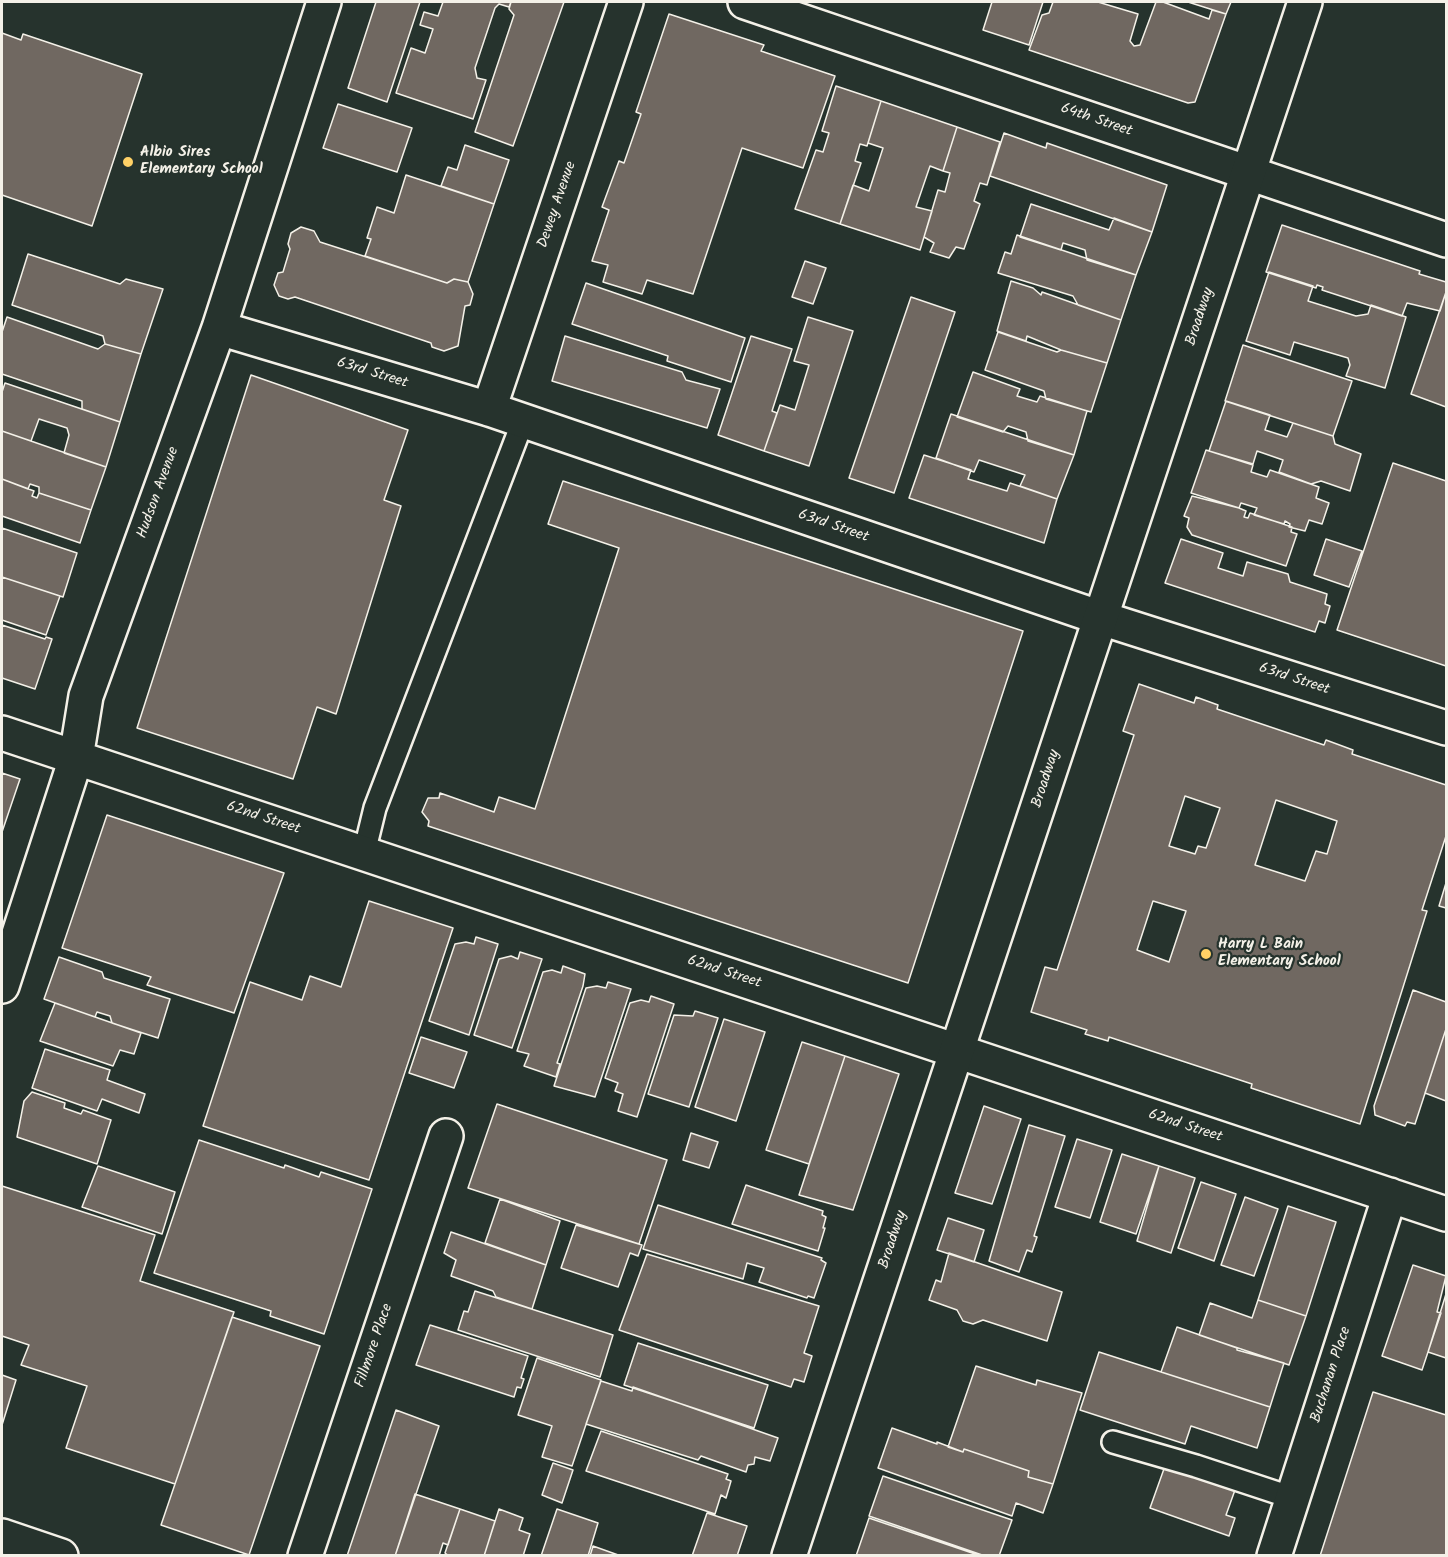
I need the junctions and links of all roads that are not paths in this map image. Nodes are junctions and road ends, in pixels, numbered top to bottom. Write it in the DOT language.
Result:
graph roads {
  1 [pos="324,2"];
  2 [pos="626,2"];
  3 [pos="745,2"];
  4 [pos="1305,2"];
  5 [pos="1248,173"];
  6 [pos="1446,240"];
  7 [pos="219,328"];
  8 [pos="489,410"];
  9 [pos="523,421"];
  10 [pos="1101,618"];
  11 [pos="1446,728"];
  12 [pos="2,733"];
  13 [pos="76,758"];
  14 [pos="364,853"];
  15 [pos="2,986"];
  16 [pos="957,1051"];
  17 [pos="446,1136"];
  18 [pos="1390,1195"];
  19 [pos="1446,1214"];
  20 [pos="1113,1442"];
  21 [pos="1293,1498"];
  22 [pos="2,1536"];
  23 [pos="61,1556"];
  24 [pos="305,1556"];
  25 [pos="789,1556"];
  26 [pos="1275,1556"];
  1 -- 7 [label="street, Hudson Avenue"];
  2 -- 8 [label="street, Dewey Avenue"];
  3 -- 5 [label="street, 64th Street"];
  4 -- 5 [label="street, Broadway"];
  5 -- 6 [label="street, 64th Street"];
  5 -- 10 [label="street, Broadway"];
  7 -- 8 [label="street, 63rd Street"];
  7 -- 13 [label="street, Hudson Avenue"];
  8 -- 9 [label="street, 63rd Street"];
  9 -- 10 [label="street, 63rd Street"];
  9 -- 14 [label="lane"];
  10 -- 11 [label="street, 63rd Street"];
  10 -- 16 [label="street, Broadway"];
  12 -- 13 [label="street, 62nd Street"];
  13 -- 14 [label="street, 62nd Street"];
  13 -- 15 [label="street, Hudson Avenue"];
  14 -- 16 [label="street, 62nd Street"];
  16 -- 18 [label="street, 62nd Street"];
  16 -- 25 [label="street, Broadway"];
  17 -- 24 [label="street, Fillmore Place"];
  18 -- 19 [label="street, 62nd Street"];
  18 -- 21 [label="street, Buchanan Place"];
  20 -- 21 [label="lane"];
  21 -- 26 [label="street, Buchanan Place"];
  22 -- 23 [label="street"];
}
